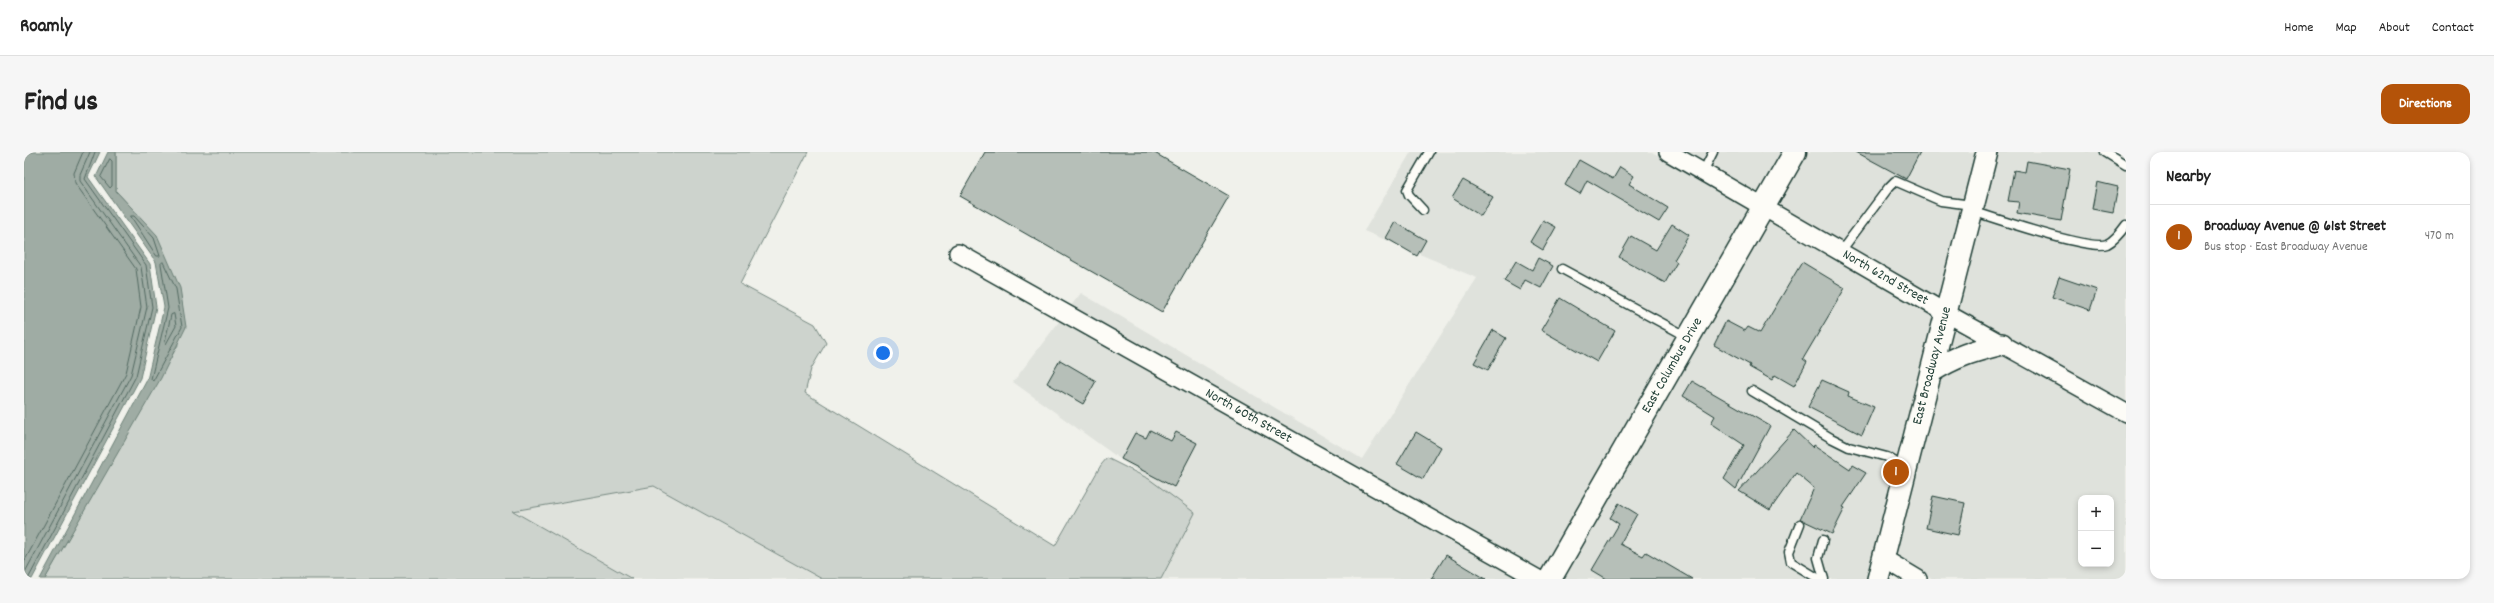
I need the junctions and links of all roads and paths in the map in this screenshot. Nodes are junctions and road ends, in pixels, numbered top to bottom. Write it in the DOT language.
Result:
graph roads {
  1 [pos="1429,152"];
  2 [pos="1668,152"];
  3 [pos="1713,152"];
  4 [pos="1795,152"];
  5 [pos="1987,152"];
  6 [pos="2105,152"];
  7 [pos="2126,165"];
  8 [pos="1703,172"];
  9 [pos="1764,206"];
  10 [pos="1972,208"];
  11 [pos="1423,210"];
  12 [pos="2126,225"];
  13 [pos="1841,252"];
  14 [pos="958,253"];
  15 [pos="1562,269"];
  16 [pos="1946,313"];
  17 [pos="1689,338"];
  18 [pos="2002,344"];
  19 [pos="1930,372"];
  20 [pos="1752,390"];
  21 [pos="2126,413"];
  22 [pos="1906,468"];
  23 [pos="1800,524"];
  24 [pos="1823,540"];
  25 [pos="1883,558"];
  26 [pos="1538,579"];
  27 [pos="1550,579"];
  28 [pos="1819,579"];
  29 [pos="1824,579"];
  30 [pos="1878,579"];
  31 [pos="1918,579"];
  1 -- 11 [label="lane"];
  2 -- 8 [label="street, North 62nd Street"];
  3 -- 8 [label="lane"];
  4 -- 9 [label="main road, East Columbus Drive"];
  5 -- 10 [label="street, East Broadway Avenue"];
  6 -- 7 [label="lane"];
  8 -- 9 [label="street, North 62nd Street"];
  9 -- 13 [label="street, North 62nd Street"];
  9 -- 17 [label="main road, East Columbus Drive"];
  10 -- 12 [label="lane"];
  10 -- 13 [label="lane"];
  10 -- 16 [label="street, East Broadway Avenue"];
  13 -- 16 [label="street, North 62nd Street"];
  14 -- 26 [label="street, North 60th Street"];
  15 -- 17 [label="lane"];
  16 -- 18 [label="street, North 62nd Street"];
  16 -- 19 [label="street, East Broadway Avenue"];
  17 -- 27 [label="main road, East Columbus Drive"];
  18 -- 19 [label="street"];
  18 -- 21 [label="street, North 62nd Street"];
  19 -- 22 [label="street, East Broadway Avenue"];
  20 -- 22 [label="lane"];
  22 -- 25 [label="street, East Broadway Avenue"];
  23 -- 28 [label="lane"];
  24 -- 29 [label="lane"];
  25 -- 30 [label="street, East Broadway Avenue"];
  25 -- 31 [label="street"];
}
